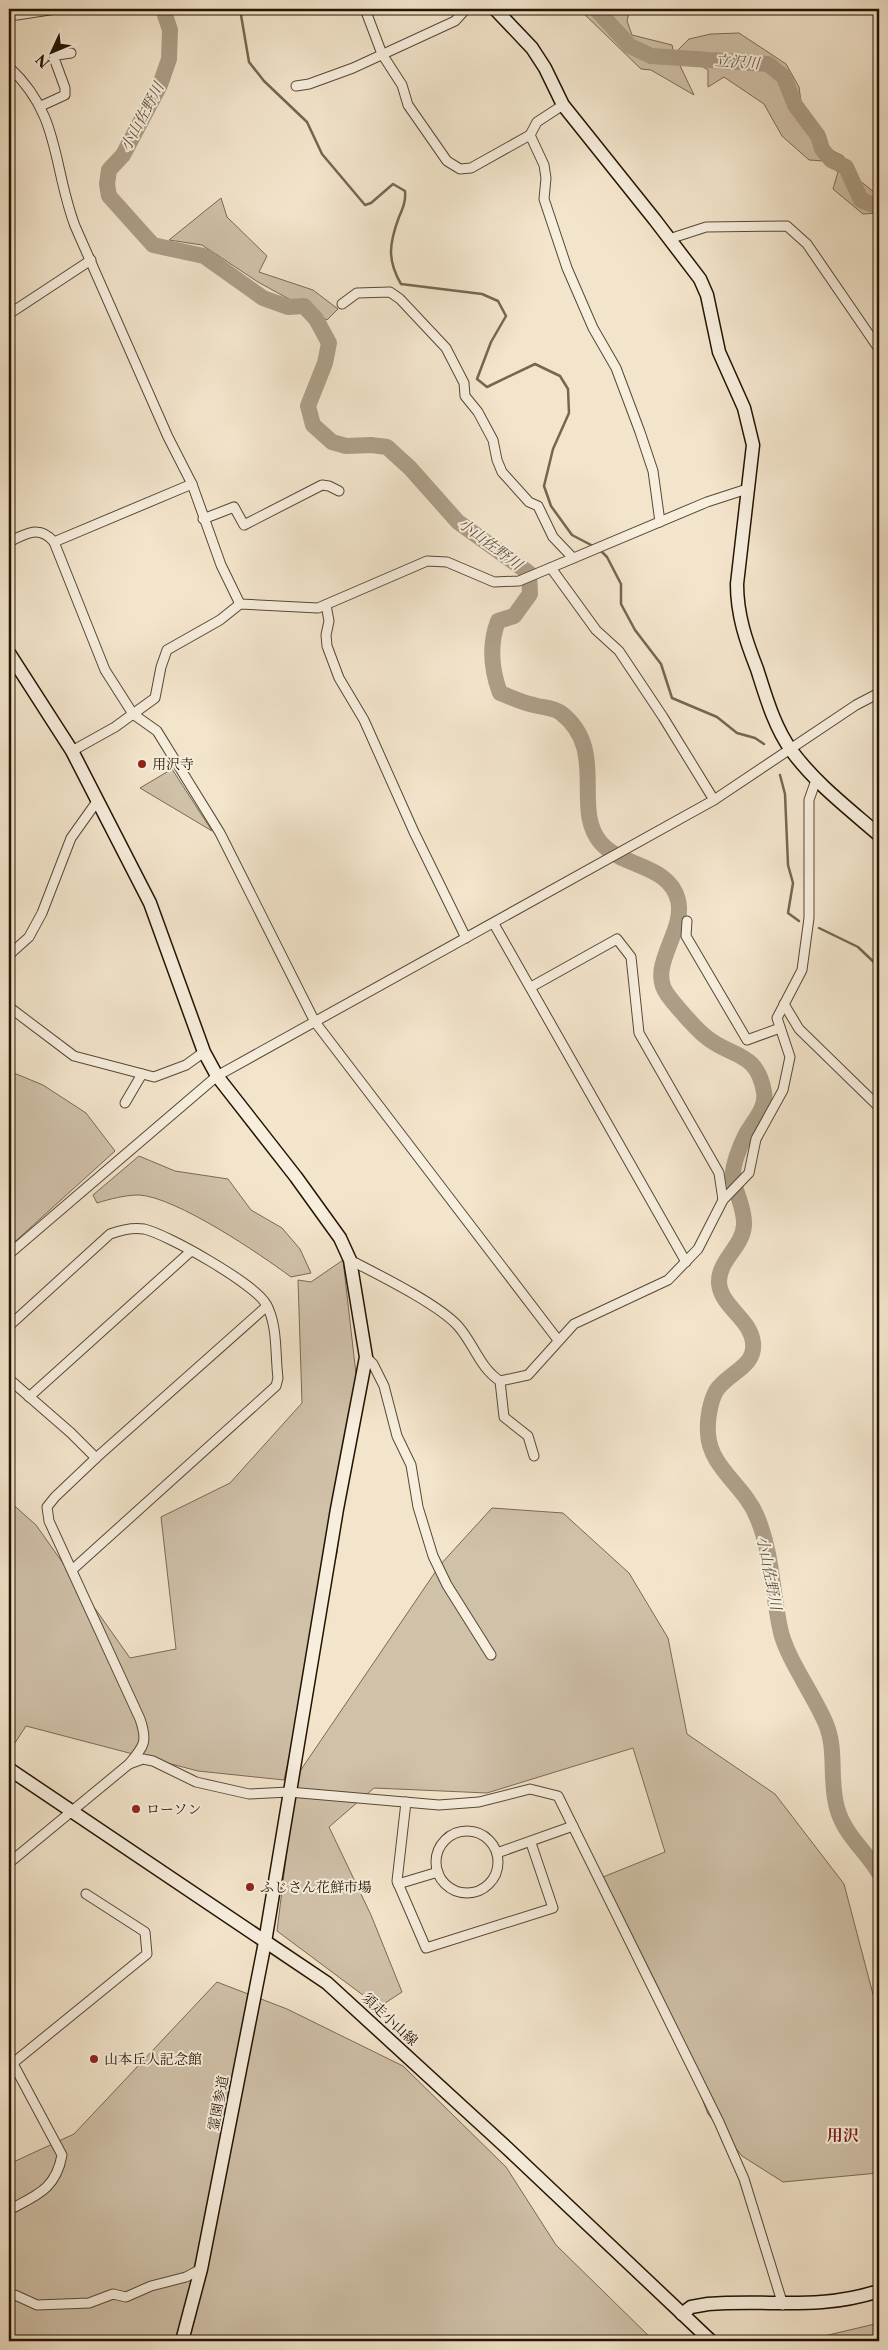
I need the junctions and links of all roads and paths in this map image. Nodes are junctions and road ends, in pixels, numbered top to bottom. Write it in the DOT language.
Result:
graph roads {
  1 [pos="15,9"];
  2 [pos="56,9"];
  3 [pos="365,9"];
  4 [pos="466,9"];
  5 [pos="495,9"];
  6 [pos="71,53"];
  7 [pos="382,54"];
  8 [pos="9,67"];
  9 [pos="296,86"];
  10 [pos="563,105"];
  11 [pos="41,106"];
  12 [pos="530,135"];
  13 [pos="668,239"];
  14 [pos="91,260"];
  15 [pos="342,304"];
  16 [pos="9,314"];
  17 [pos="879,349"];
  18 [pos="192,484"];
  19 [pos="746,489"];
  20 [pos="338,491"];
  21 [pos="204,519"];
  22 [pos="660,522"];
  23 [pos="9,542"];
  24 [pos="54,542"];
  25 [pos="573,558"];
  26 [pos="551,568"];
  27 [pos="240,604"];
  28 [pos="326,605"];
  29 [pos="9,653"];
  30 [pos="879,693"];
  31 [pos="133,714"];
  32 [pos="791,750"];
  33 [pos="72,751"];
  34 [pos="816,780"];
  35 [pos="98,800"];
  36 [pos="714,800"];
  37 [pos="879,834"];
  38 [pos="687,922"];
  39 [pos="494,924"];
  40 [pos="466,938"];
  41 [pos="9,955"];
  42 [pos="531,987"];
  43 [pos="784,1004"];
  44 [pos="9,1008"];
  45 [pos="315,1022"];
  46 [pos="780,1028"];
  47 [pos="204,1052"];
  48 [pos="142,1074"];
  49 [pos="217,1076"];
  50 [pos="126,1103"];
  51 [pos="879,1107"];
  52 [pos="725,1198"];
  53 [pos="190,1252"];
  54 [pos="9,1254"];
  55 [pos="350,1260"];
  56 [pos="686,1262"];
  57 [pos="267,1306"];
  58 [pos="9,1326"];
  59 [pos="558,1340"];
  60 [pos="366,1356"];
  61 [pos="9,1379"];
  62 [pos="500,1381"];
  63 [pos="29,1397"];
  64 [pos="534,1456"];
  65 [pos="96,1458"];
  66 [pos="72,1570"];
  67 [pos="490,1655"];
  68 [pos="128,1764"];
  69 [pos="9,1769"];
  70 [pos="289,1792"];
  71 [pos="406,1802"];
  72 [pos="74,1812"];
  73 [pos="573,1826"];
  74 [pos="531,1843"];
  75 [pos="497,1853"];
  76 [pos="9,1863"];
  77 [pos="438,1872"];
  78 [pos="398,1884"];
  79 [pos="86,1894"];
  80 [pos="265,1942"];
  81 [pos="11,2060"];
  82 [pos="9,2210"];
  83 [pos="201,2269"];
  84 [pos="879,2291"];
  85 [pos="9,2295"];
  86 [pos="783,2305"];
  87 [pos="682,2314"];
  88 [pos="182,2341"];
  89 [pos="711,2341"];
  1 -- 2 [label="street"];
  3 -- 7 [label="street"];
  4 -- 7 [label="street"];
  5 -- 10 [label="street"];
  6 -- 11 [label="street"];
  7 -- 9 [label="street"];
  7 -- 12 [label="street"];
  8 -- 11 [label="street"];
  10 -- 12 [label="street"];
  10 -- 13 [label="street"];
  11 -- 14 [label="street"];
  12 -- 22 [label="street"];
  13 -- 17 [label="street"];
  13 -- 19 [label="street"];
  14 -- 16 [label="street"];
  14 -- 18 [label="street"];
  15 -- 25 [label="street"];
  18 -- 21 [label="street"];
  18 -- 24 [label="street"];
  19 -- 22 [label="street"];
  19 -- 32 [label="street"];
  20 -- 21 [label="street"];
  21 -- 27 [label="street"];
  22 -- 25 [label="street"];
  23 -- 24 [label="street"];
  24 -- 31 [label="street"];
  25 -- 26 [label="street"];
  26 -- 28 [label="street"];
  26 -- 36 [label="street"];
  27 -- 28 [label="street"];
  27 -- 31 [label="street"];
  28 -- 40 [label="street"];
  29 -- 33 [label="street"];
  30 -- 32 [label="street"];
  31 -- 33 [label="street"];
  31 -- 45 [label="street"];
  32 -- 34 [label="street"];
  32 -- 36 [label="street"];
  33 -- 35 [label="street"];
  34 -- 37 [label="street"];
  34 -- 43 [label="street"];
  35 -- 41 [label="street"];
  35 -- 47 [label="street"];
  36 -- 39 [label="street"];
  38 -- 46 [label="street"];
  39 -- 40 [label="street"];
  39 -- 42 [label="street"];
  40 -- 45 [label="street"];
  42 -- 52 [label="street"];
  42 -- 56 [label="street"];
  43 -- 46 [label="street"];
  43 -- 51 [label="street"];
  44 -- 48 [label="street"];
  45 -- 49 [label="street"];
  45 -- 59 [label="street"];
  46 -- 52 [label="street"];
  47 -- 48 [label="street"];
  47 -- 49 [label="street"];
  48 -- 50 [label="street"];
  49 -- 54 [label="street"];
  49 -- 55 [label="street"];
  52 -- 56 [label="street"];
  53 -- 57 [label="street"];
  53 -- 58 [label="street"];
  53 -- 63 [label="street"];
  55 -- 60 [label="street"];
  55 -- 62 [label="street"];
  56 -- 59 [label="street"];
  57 -- 65 [label="street"];
  57 -- 66 [label="street"];
  59 -- 62 [label="street"];
  60 -- 67 [label="street"];
  60 -- 70 [label="street, 霊園参道"];
  61 -- 63 [label="street"];
  62 -- 64 [label="street"];
  63 -- 65 [label="street"];
  65 -- 66 [label="street"];
  66 -- 68 [label="street"];
  68 -- 70 [label="street"];
  68 -- 72 [label="street"];
  69 -- 72 [label="street, 須走小山線"];
  70 -- 71 [label="street"];
  70 -- 80 [label="street, 霊園参道"];
  71 -- 73 [label="street"];
  71 -- 78 [label="street"];
  72 -- 76 [label="street"];
  72 -- 80 [label="street, 須走小山線"];
  73 -- 74 [label="street"];
  73 -- 86 [label="street"];
  74 -- 75 [label="street"];
  74 -- 78 [label="street"];
  75 -- 77 [label="street"];
  75 -- 77 [label="street"];
  77 -- 78 [label="street"];
  79 -- 81 [label="street"];
  80 -- 83 [label="street, 霊園参道"];
  80 -- 87 [label="street, 須走小山線"];
  81 -- 82 [label="street"];
  83 -- 85 [label="street"];
  83 -- 88 [label="street, 霊園参道"];
  84 -- 86 [label="street"];
  86 -- 87 [label="street"];
  87 -- 89 [label="street, 須走小山線"];
}
